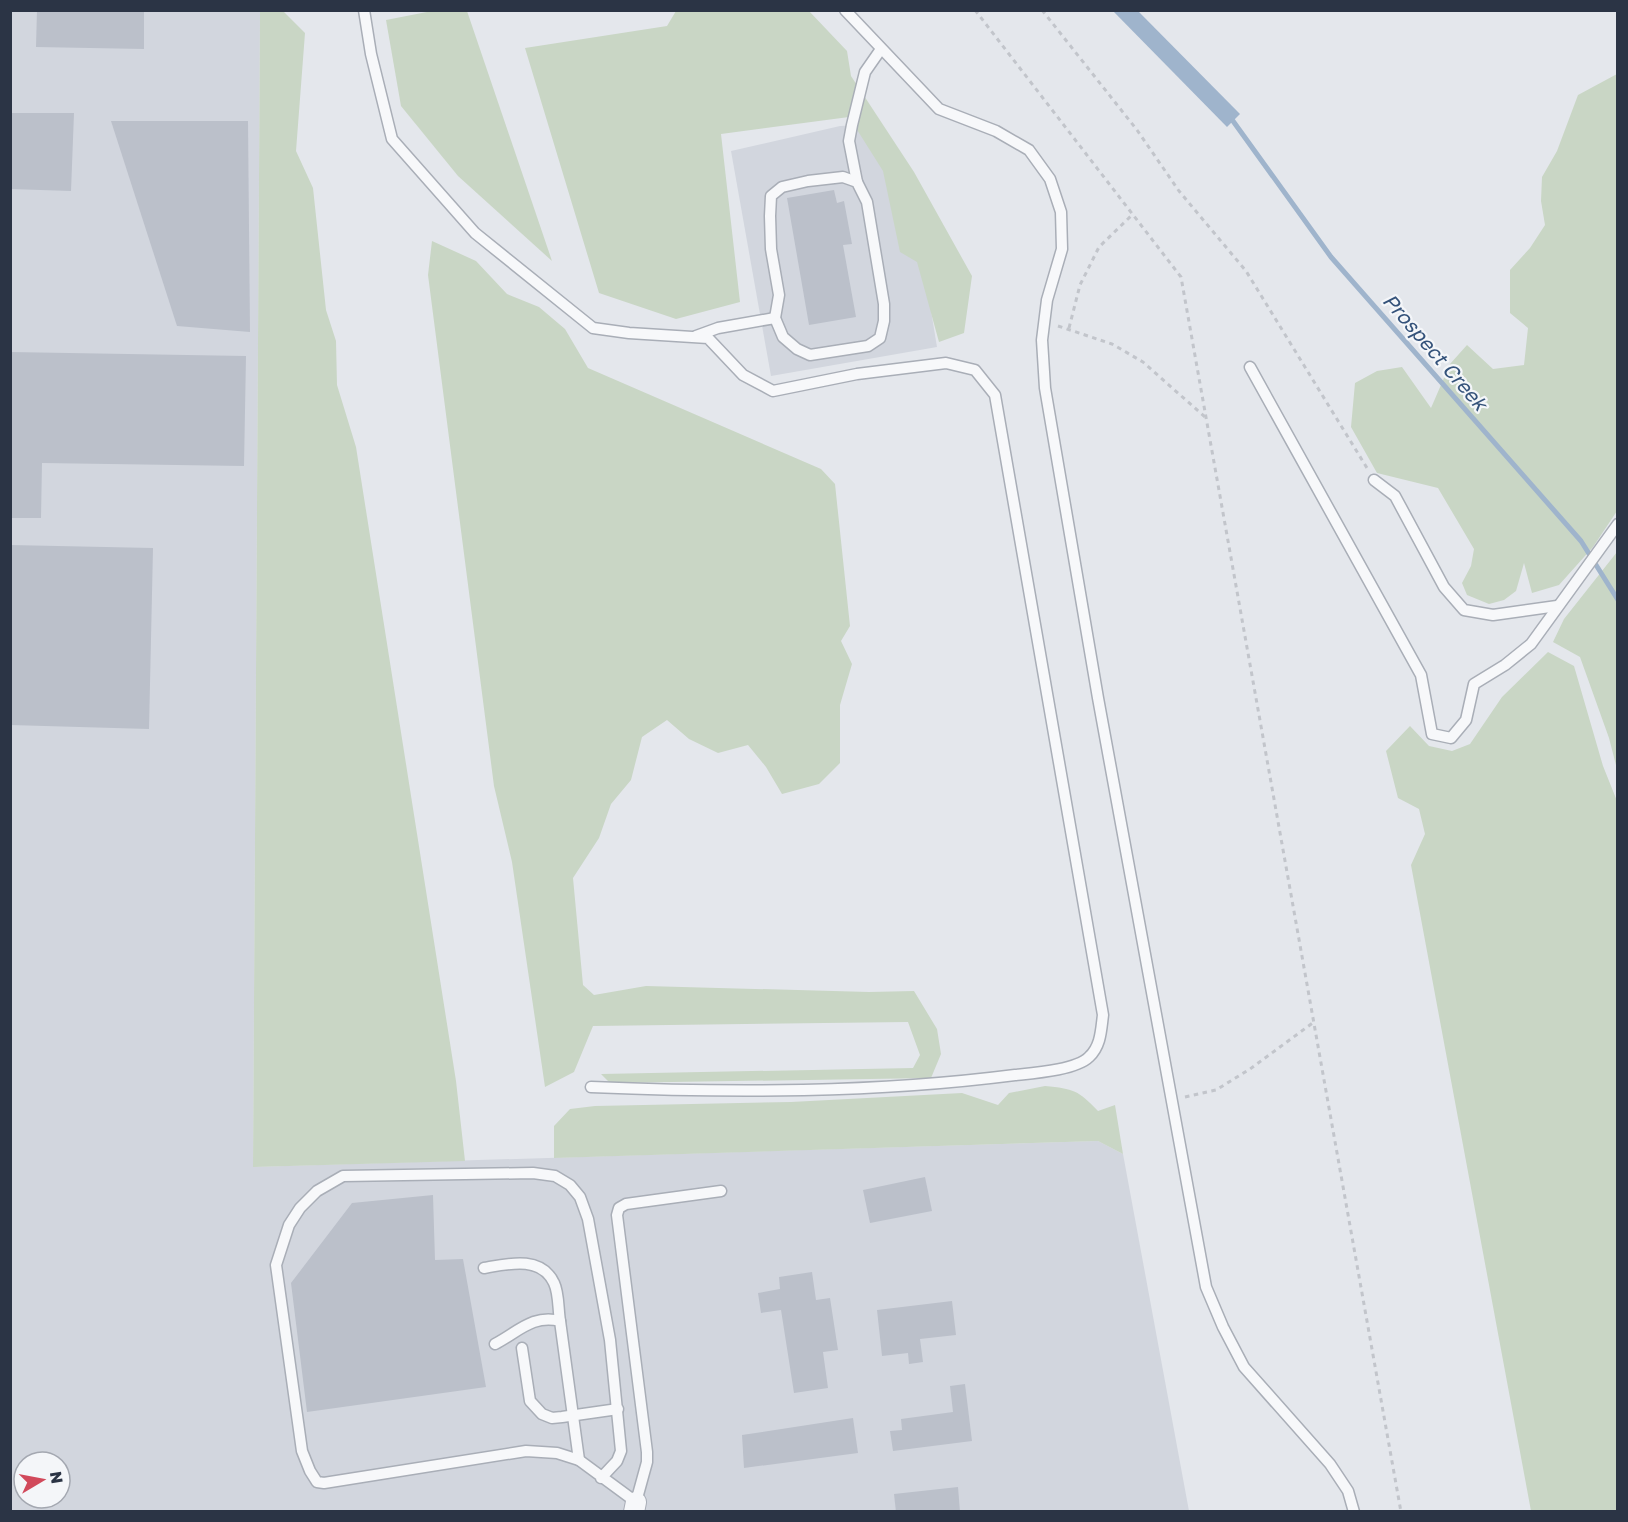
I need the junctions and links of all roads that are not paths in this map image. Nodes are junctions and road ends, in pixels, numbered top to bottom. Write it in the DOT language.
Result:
graph roads {
  1 [pos="364,10"];
  2 [pos="845,10"];
  3 [pos="881,49"];
  4 [pos="857,182"];
  5 [pos="775,318"];
  6 [pos="693,337"];
  7 [pos="1250,368"];
  8 [pos="1374,480"];
  9 [pos="1617,524"];
  10 [pos="1557,606"];
  11 [pos="591,1087"];
  12 [pos="722,1191"];
  13 [pos="484,1268"];
  14 [pos="560,1321"];
  15 [pos="495,1344"];
  16 [pos="522,1348"];
  17 [pos="618,1409"];
  18 [pos="573,1416"];
  19 [pos="579,1460"];
  20 [pos="602,1478"];
  21 [pos="635,1507"];
  22 [pos="1354,1512"];
  1 -- 6 [label="lane"];
  2 -- 3 [label="lane"];
  3 -- 4 [label="lane"];
  3 -- 22 [label="lane"];
  4 -- 5 [label="lane"];
  4 -- 5 [label="lane"];
  5 -- 6 [label="lane"];
  6 -- 11 [label="lane"];
  7 -- 10 [label="lane"];
  8 -- 10 [label="lane"];
  9 -- 10 [label="lane"];
  12 -- 21 [label="lane"];
  13 -- 14 [label="lane"];
  14 -- 15 [label="lane"];
  14 -- 18 [label="lane"];
  16 -- 18 [label="lane"];
  17 -- 18 [label="lane"];
  17 -- 19 [label="lane"];
  17 -- 20 [label="lane"];
  18 -- 19 [label="lane"];
  19 -- 20 [label="lane"];
  20 -- 21 [label="lane"];
}
